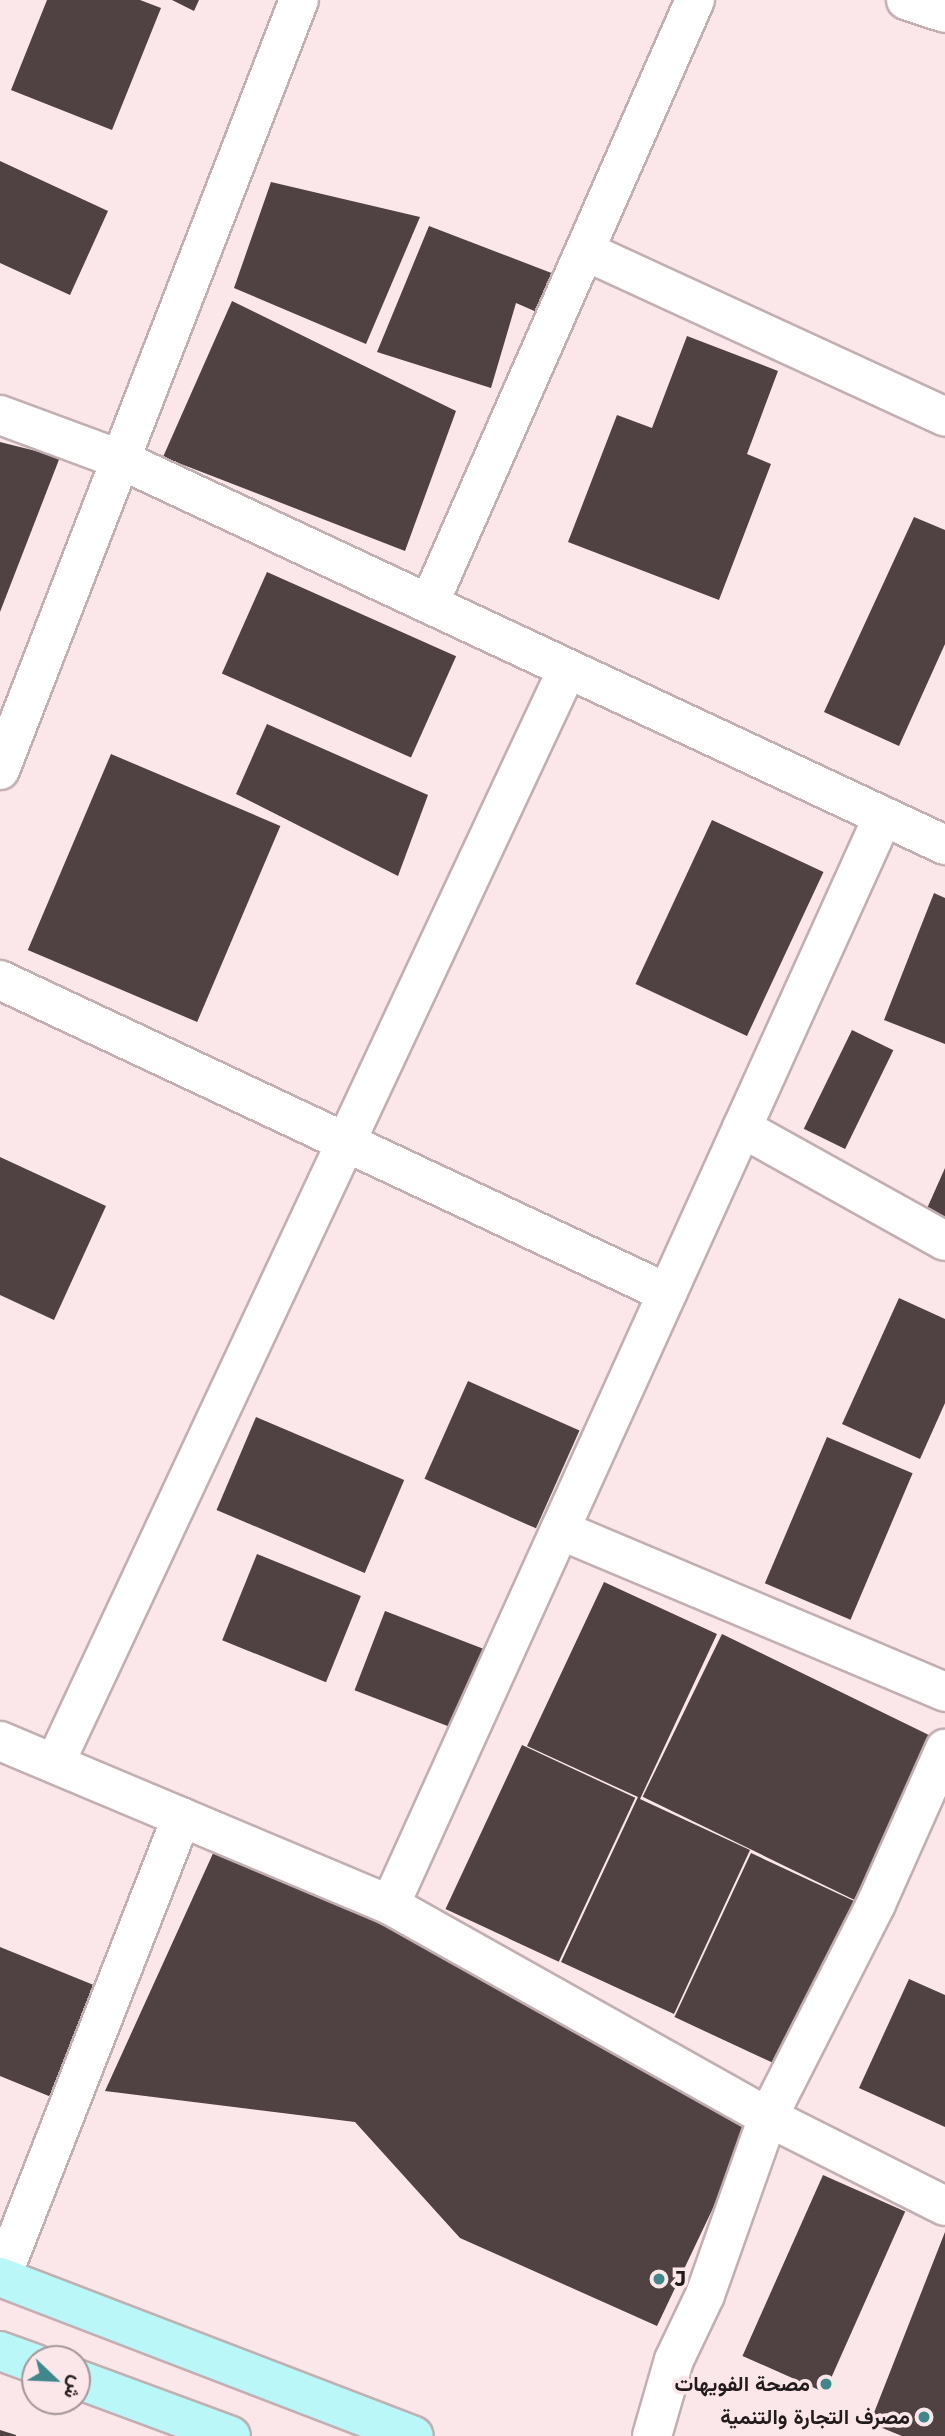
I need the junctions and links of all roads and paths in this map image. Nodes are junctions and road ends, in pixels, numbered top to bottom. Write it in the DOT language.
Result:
graph roads {
  1 [pos="299,0"];
  2 [pos="695,0"];
  3 [pos="906,0"];
  4 [pos="945,13"];
  5 [pos="587,252"];
  6 [pos="0,415"];
  7 [pos="945,417"];
  8 [pos="119,458"];
  9 [pos="429,604"];
  10 [pos="567,670"];
  11 [pos="0,770"];
  12 [pos="882,818"];
  13 [pos="945,845"];
  14 [pos="0,980"];
  15 [pos="742,1128"];
  16 [pos="345,1145"];
  17 [pos="945,1241"];
  18 [pos="667,1293"];
  19 [pos="560,1531"];
  20 [pos="945,1692"];
  21 [pos="0,1741"];
  22 [pos="945,1748"];
  23 [pos="55,1763"];
  24 [pos="182,1817"];
  25 [pos="390,1905"];
  26 [pos="768,2117"];
  27 [pos="945,2206"];
  28 [pos="1,2277"];
  29 [pos="0,2351"];
  30 [pos="21,2359"];
  31 [pos="91,2384"];
  32 [pos="656,2435"];
  33 [pos="230,2436"];
  34 [pos="414,2436"];
  1 -- 8 [label="street"];
  2 -- 5 [label="street"];
  3 -- 4 [label="street"];
  5 -- 7 [label="street"];
  5 -- 9 [label="street"];
  6 -- 8 [label="street"];
  8 -- 9 [label="street"];
  8 -- 11 [label="street"];
  9 -- 10 [label="street"];
  10 -- 12 [label="street"];
  10 -- 16 [label="street"];
  12 -- 13 [label="street"];
  12 -- 15 [label="street"];
  14 -- 16 [label="street"];
  15 -- 17 [label="street"];
  15 -- 18 [label="street"];
  16 -- 18 [label="street"];
  16 -- 23 [label="street"];
  18 -- 19 [label="street"];
  19 -- 20 [label="street"];
  19 -- 25 [label="street"];
  21 -- 23 [label="street"];
  22 -- 26 [label="street"];
  23 -- 24 [label="street"];
  24 -- 25 [label="street"];
  24 -- 28 [label="street"];
  25 -- 26 [label="street"];
  26 -- 27 [label="street"];
  26 -- 32 [label="street"];
  28 -- 34 [label="main road"];
  29 -- 30 [label="main road"];
  31 -- 33 [label="main road"];
}
